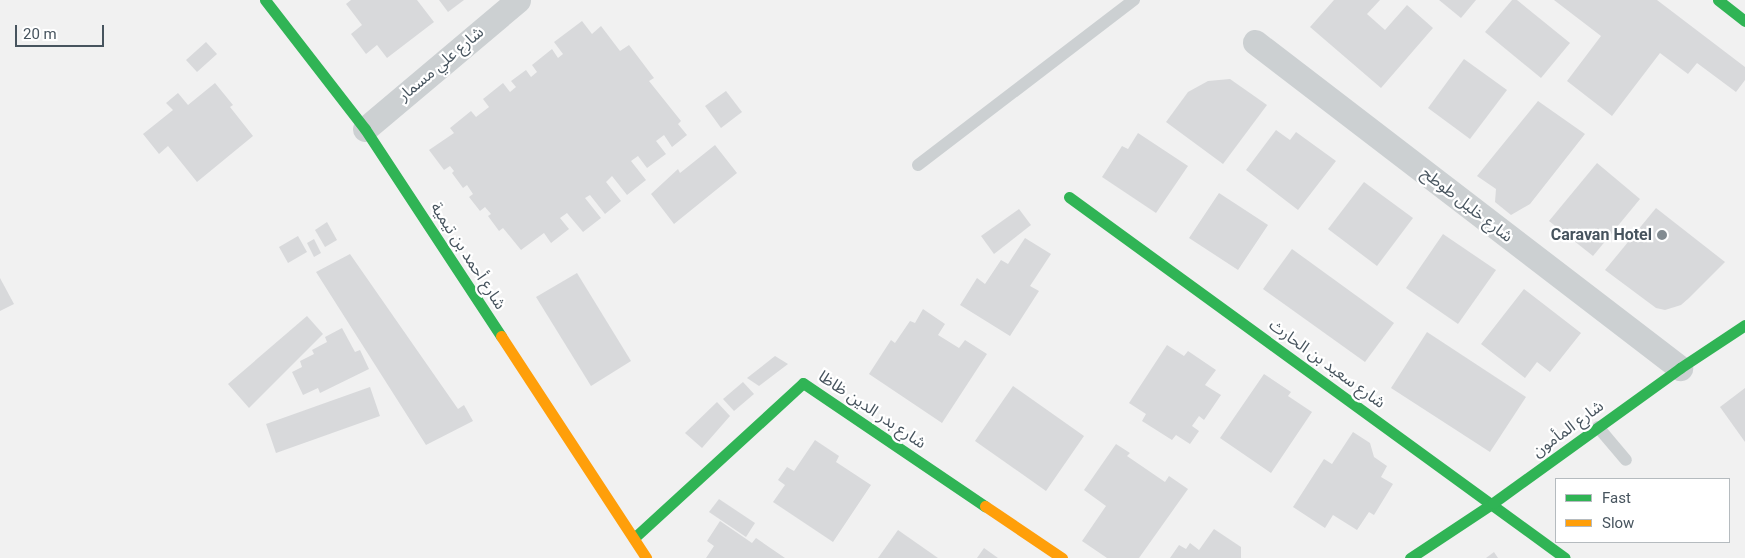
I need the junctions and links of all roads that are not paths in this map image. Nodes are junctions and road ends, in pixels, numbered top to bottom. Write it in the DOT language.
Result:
graph roads {
  1 [pos="265,0"];
  2 [pos="518,0"];
  3 [pos="1134,0"];
  4 [pos="1718,0"];
  5 [pos="1745,21"];
  6 [pos="1255,42"];
  7 [pos="365,129"];
  8 [pos="918,165"];
  9 [pos="1069,197"];
  10 [pos="1745,325"];
  11 [pos="1680,368"];
  12 [pos="1598,427"];
  13 [pos="1626,460"];
  14 [pos="1493,503"];
  15 [pos="634,538"];
  16 [pos="646,558"];
  17 [pos="1062,558"];
  18 [pos="1410,558"];
  19 [pos="1565,558"];
  1 -- 7 [label="street, شارع أحمد بن تيمية"];
  2 -- 7 [label="street, شارع علي مسمار"];
  3 -- 8 [label="lane"];
  4 -- 5 [label="street"];
  6 -- 11 [label="street, شارع خليل طوطح"];
  7 -- 15 [label="street, شارع أحمد بن تيمية"];
  9 -- 14 [label="street, شارع سعيد بن الحارث"];
  10 -- 11 [label="street, شارع المأمون"];
  11 -- 12 [label="street, شارع المأمون"];
  12 -- 13 [label="lane"];
  12 -- 14 [label="street, شارع المأمون"];
  14 -- 18 [label="street, شارع المأمون"];
  14 -- 19 [label="street, شارع سعيد بن الحارث"];
  15 -- 16 [label="street, شارع أحمد بن تيمية"];
  15 -- 17 [label="street, شارع بدر الدين ظاظا"];
}
